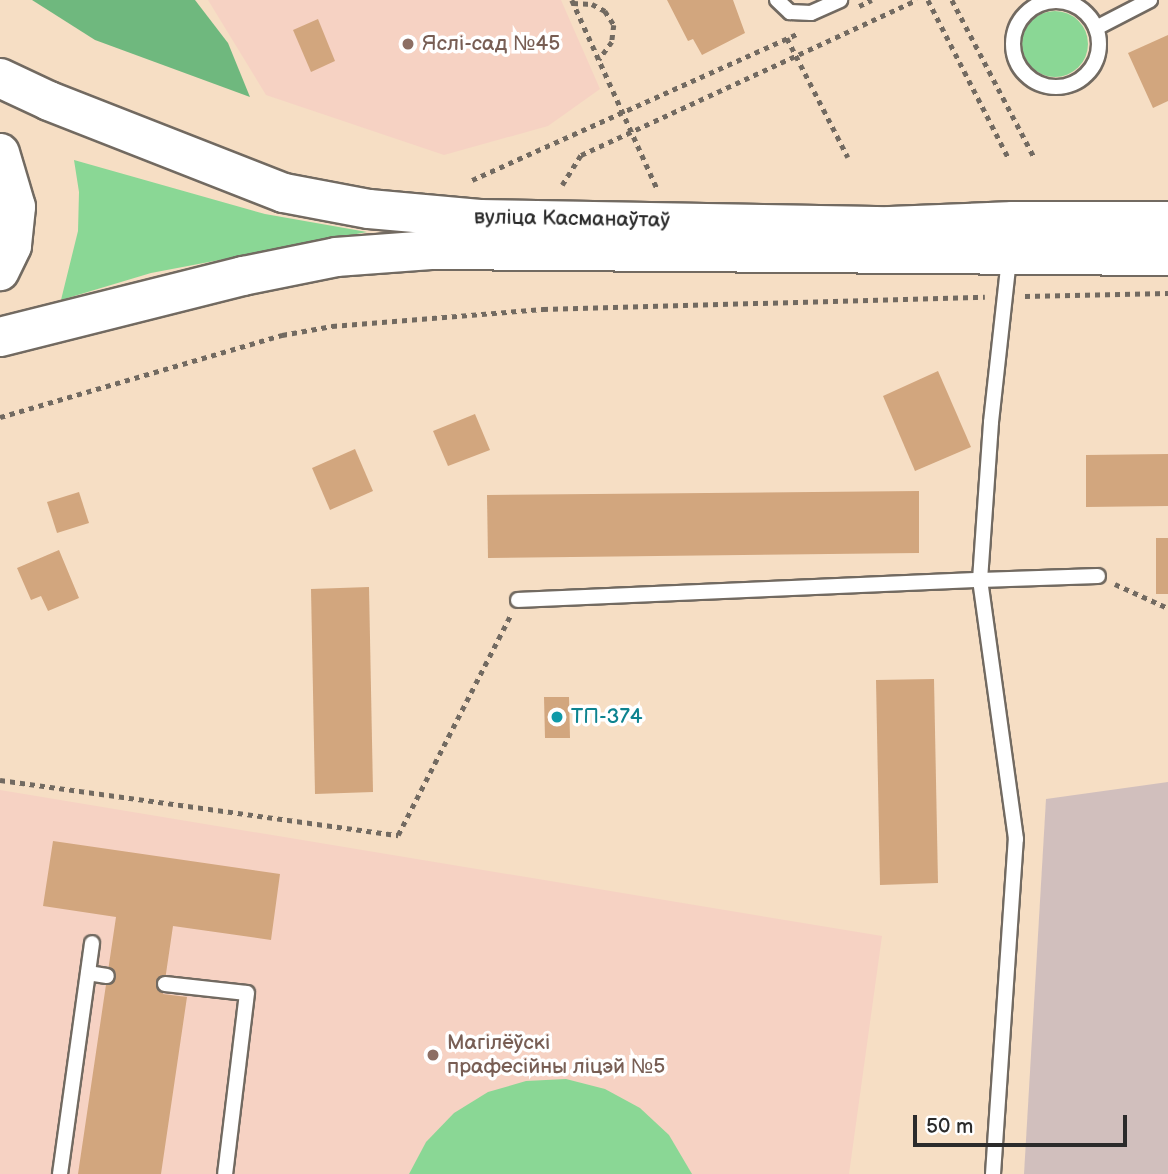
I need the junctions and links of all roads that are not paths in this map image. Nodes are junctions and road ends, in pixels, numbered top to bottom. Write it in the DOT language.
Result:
graph roads {
  1 [pos="777,0"];
  2 [pos="1150,0"];
  3 [pos="844,6"];
  4 [pos="1096,28"];
  5 [pos="0,78"];
  6 [pos="0,153"];
  7 [pos="1168,221"];
  8 [pos="1011,237"];
  9 [pos="1168,256"];
  10 [pos="0,271"];
  11 [pos="0,337"];
  12 [pos="1098,576"];
  13 [pos="980,580"];
  14 [pos="518,600"];
  15 [pos="92,943"];
  16 [pos="88,973"];
  17 [pos="107,976"];
  18 [pos="165,984"];
  19 [pos="60,1174"];
  20 [pos="225,1174"];
  21 [pos="993,1174"];
  1 -- 3 [label="lane"];
  2 -- 4 [label="lane"];
  4 -- 4 [label="lane"];
  5 -- 8 [label="main road, вуліца Касманаўтаў"];
  6 -- 10 [label="main road"];
  7 -- 8 [label="main road, вуліца Касманаўтаў"];
  8 -- 9 [label="main road, вуліца Касманаўтаў"];
  8 -- 11 [label="main road, вуліца Касманаўтаў"];
  8 -- 13 [label="lane"];
  12 -- 13 [label="lane"];
  13 -- 14 [label="lane"];
  13 -- 21 [label="lane"];
  15 -- 16 [label="lane"];
  16 -- 17 [label="lane"];
  16 -- 19 [label="lane"];
  18 -- 20 [label="lane"];
}
